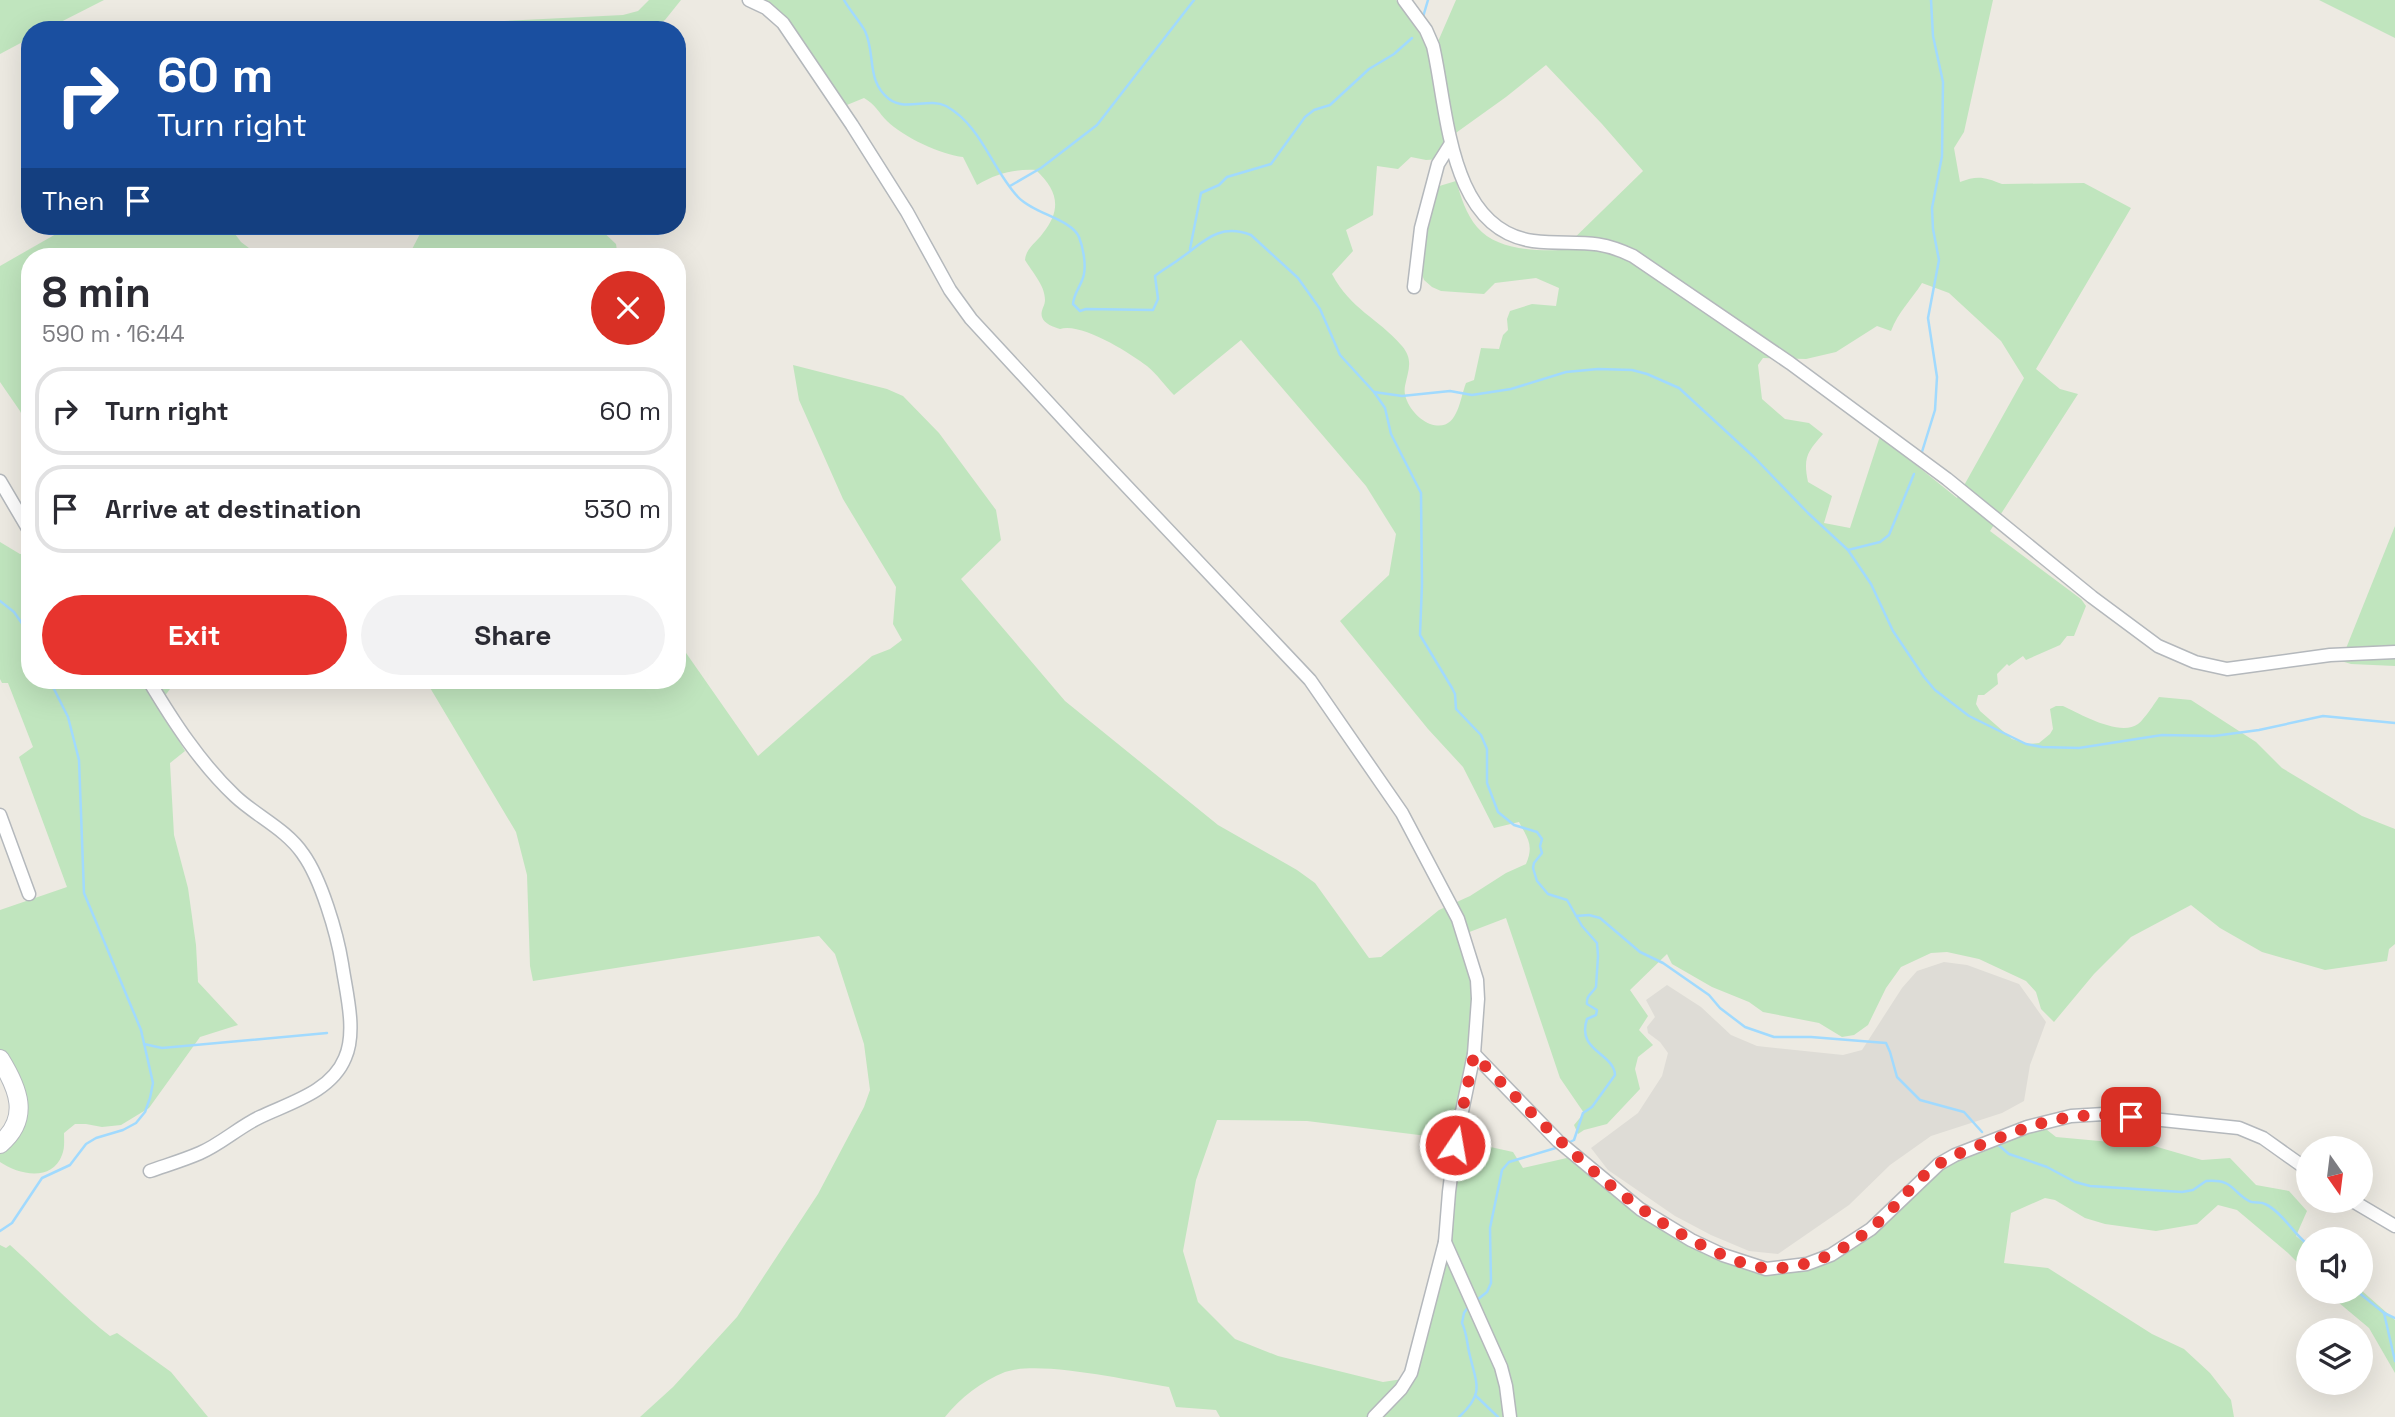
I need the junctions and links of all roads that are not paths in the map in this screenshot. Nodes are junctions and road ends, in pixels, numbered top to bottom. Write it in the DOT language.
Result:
graph roads {
  1 [pos="749,0"];
  2 [pos="1404,0"];
  3 [pos="1450,145"];
  4 [pos="1414,287"];
  5 [pos="0,481"];
  6 [pos="21,516"];
  7 [pos="2395,652"];
  8 [pos="154,689"];
  9 [pos="0,815"];
  10 [pos="29,894"];
  11 [pos="1474,1055"];
  12 [pos="0,1059"];
  13 [pos="0,1144"];
  14 [pos="2296,1161"];
  15 [pos="150,1171"];
  16 [pos="2373,1213"];
  17 [pos="2395,1226"];
  18 [pos="1445,1242"];
  19 [pos="1374,1417"];
  20 [pos="1510,1417"];
  1 -- 11 [label="street"];
  2 -- 3 [label="street"];
  3 -- 4 [label="street"];
  3 -- 7 [label="street"];
  5 -- 6 [label="street"];
  8 -- 15 [label="street"];
  9 -- 10 [label="street"];
  11 -- 14 [label="street"];
  11 -- 18 [label="street"];
  12 -- 13 [label="street"];
  16 -- 17 [label="street"];
  18 -- 19 [label="street"];
  18 -- 20 [label="street"];
}
